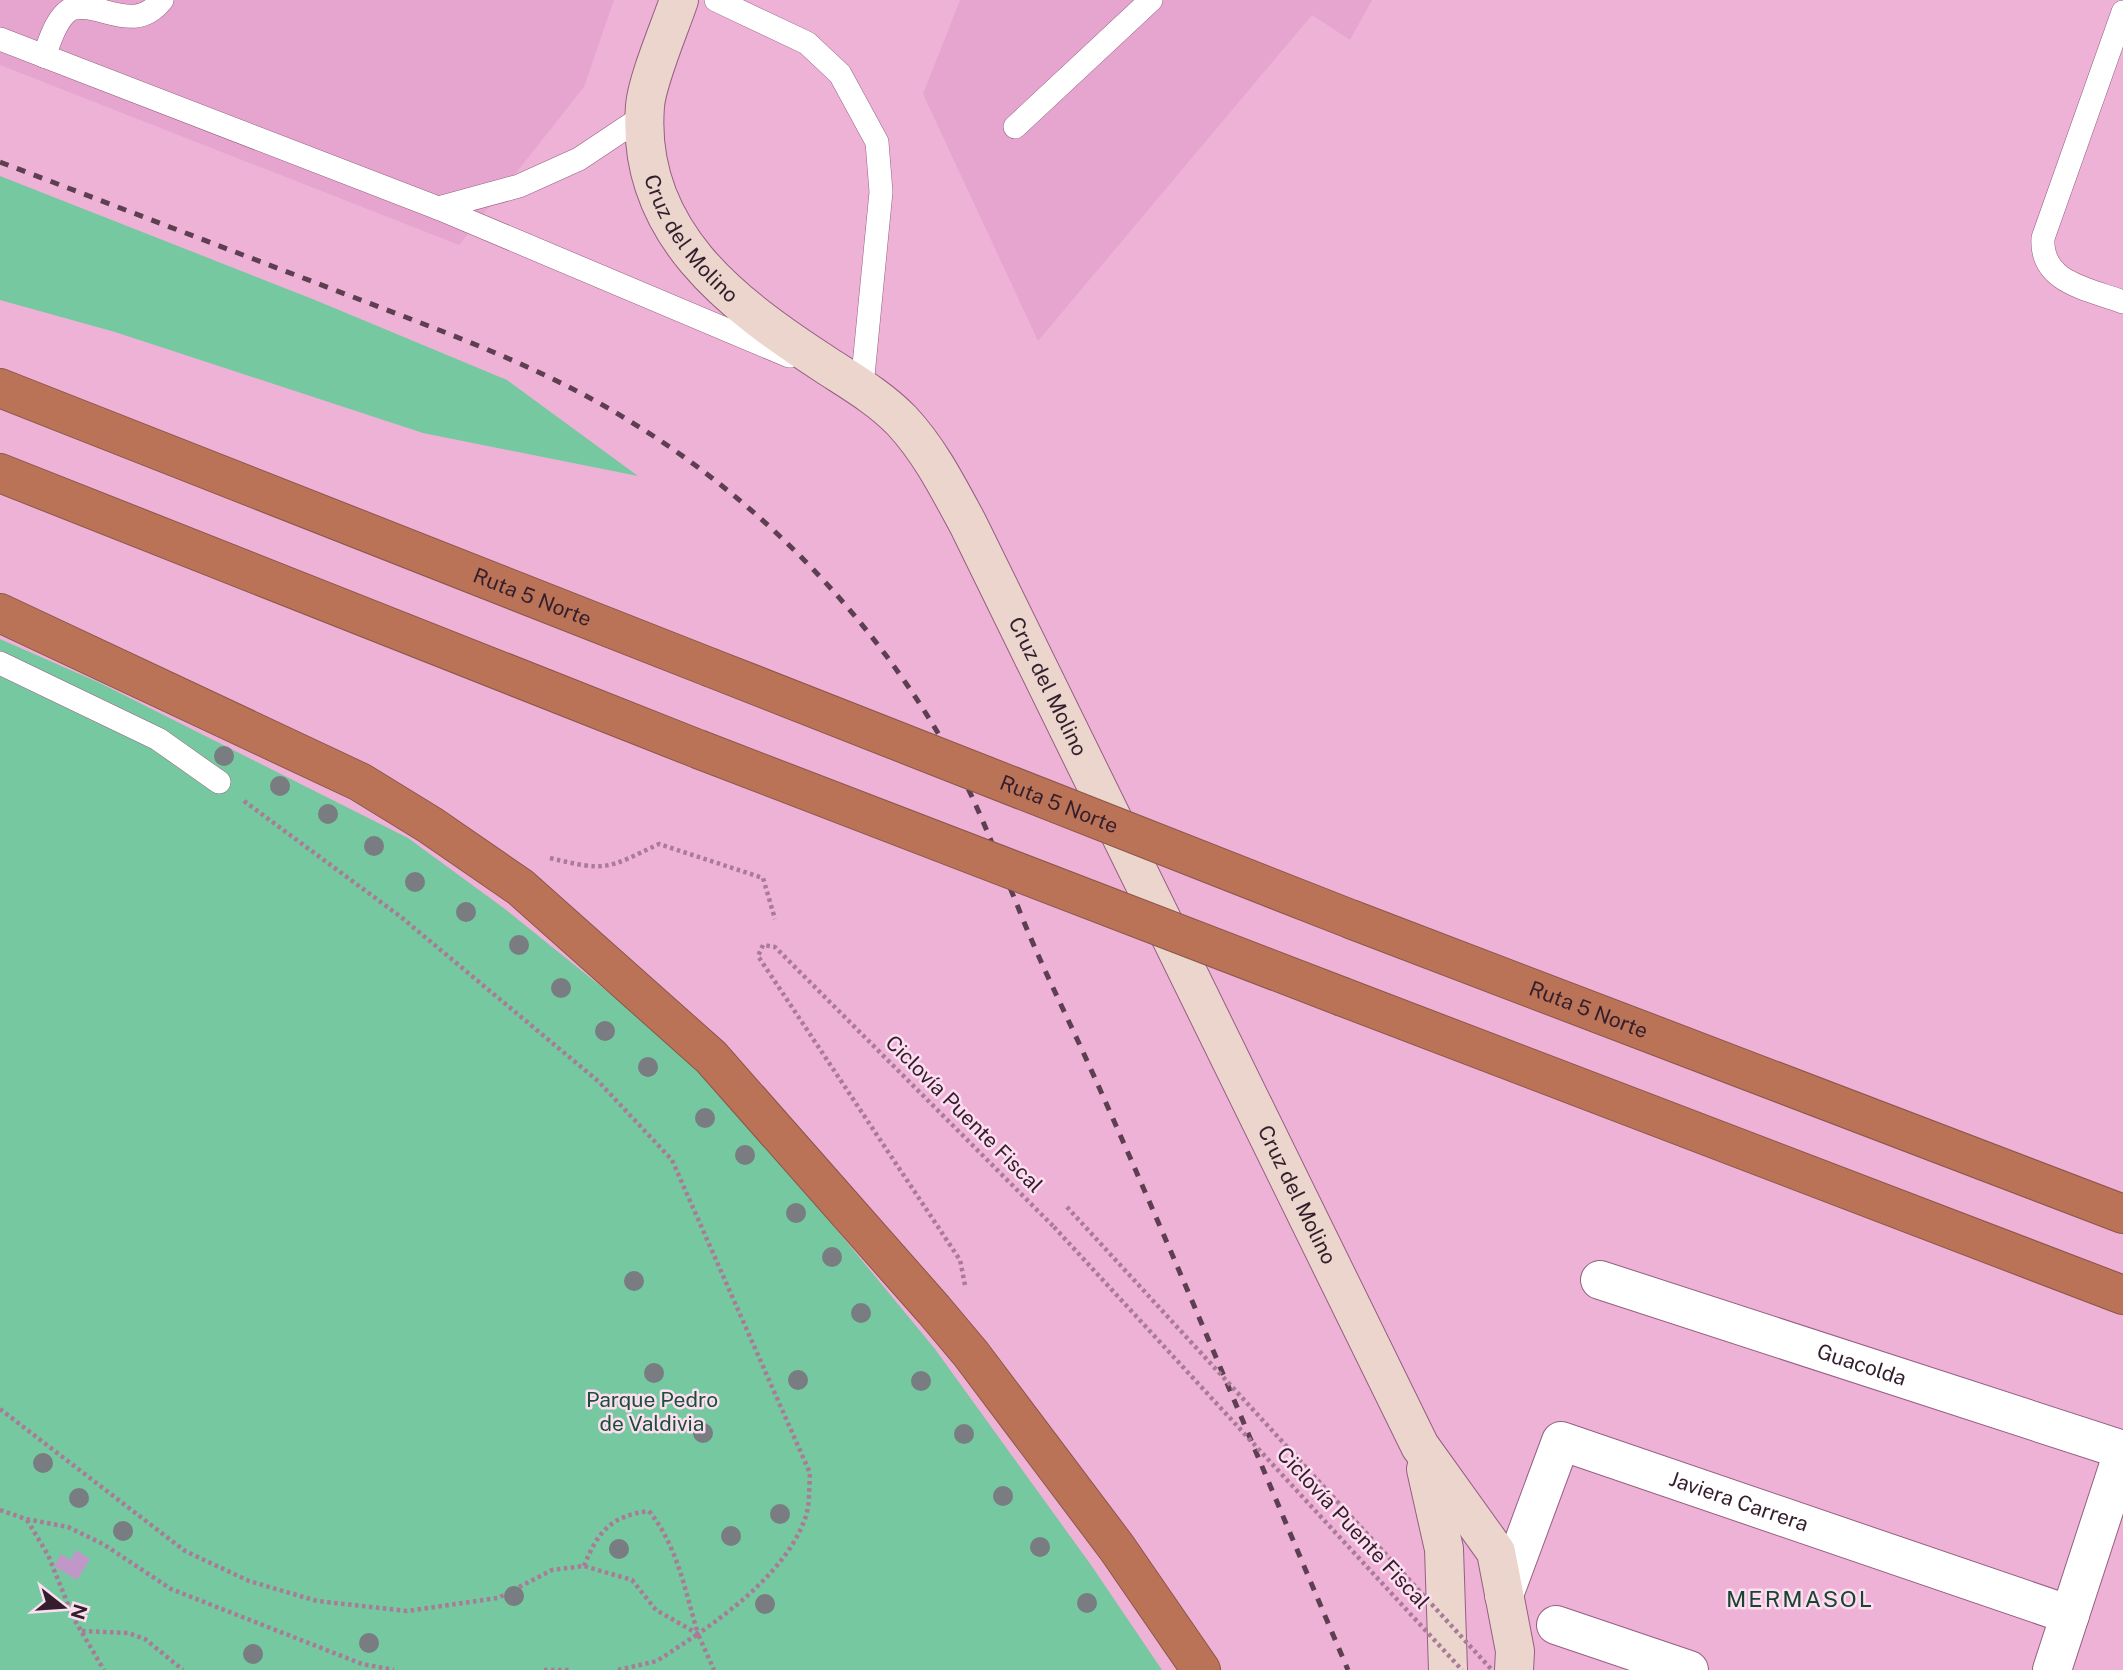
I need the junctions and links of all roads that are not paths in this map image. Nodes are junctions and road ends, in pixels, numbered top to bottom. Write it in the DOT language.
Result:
graph roads {
  1 [pos="162,0"];
  2 [pos="679,0"];
  3 [pos="716,0"];
  4 [pos="1151,0"];
  5 [pos="2123,12"];
  6 [pos="0,39"];
  7 [pos="44,56"];
  8 [pos="645,115"];
  9 [pos="1015,127"];
  10 [pos="438,208"];
  11 [pos="2123,302"];
  12 [pos="862,386"];
  13 [pos="0,388"];
  14 [pos="0,473"];
  15 [pos="0,613"];
  16 [pos="0,663"];
  17 [pos="219,782"];
  18 [pos="2123,1214"];
  19 [pos="1601,1280"];
  20 [pos="2123,1295"];
  21 [pos="1419,1446"];
  22 [pos="2123,1451"];
  23 [pos="1504,1595"];
  24 [pos="2070,1615"];
  25 [pos="1556,1625"];
  26 [pos="1201,1670"];
  27 [pos="1448,1670"];
  28 [pos="1514,1670"];
  29 [pos="1689,1670"];
  30 [pos="2052,1670"];
  1 -- 7 [label="lane"];
  2 -- 8 [label="street, Cruz del Molino"];
  3 -- 12 [label="lane"];
  4 -- 9 [label="lane"];
  5 -- 11 [label="lane"];
  6 -- 7 [label="lane"];
  7 -- 10 [label="lane"];
  8 -- 10 [label="lane"];
  8 -- 12 [label="street, Cruz del Molino"];
  10 -- 12 [label="lane"];
  12 -- 21 [label="street, Cruz del Molino"];
  13 -- 18 [label="highway, Ruta 5 Norte, bridge"];
  14 -- 20 [label="highway, bridge"];
  15 -- 26 [label="highway"];
  16 -- 17 [label="lane"];
  19 -- 22 [label="street, Guacolda"];
  21 -- 23 [label="street, Cruz del Molino"];
  21 -- 27 [label="street, Cruz del Molino"];
  22 -- 24 [label="street"];
  23 -- 24 [label="street, Javiera Carrera"];
  23 -- 28 [label="street, Cruz del Molino"];
  24 -- 30 [label="street"];
  25 -- 29 [label="street"];
}
